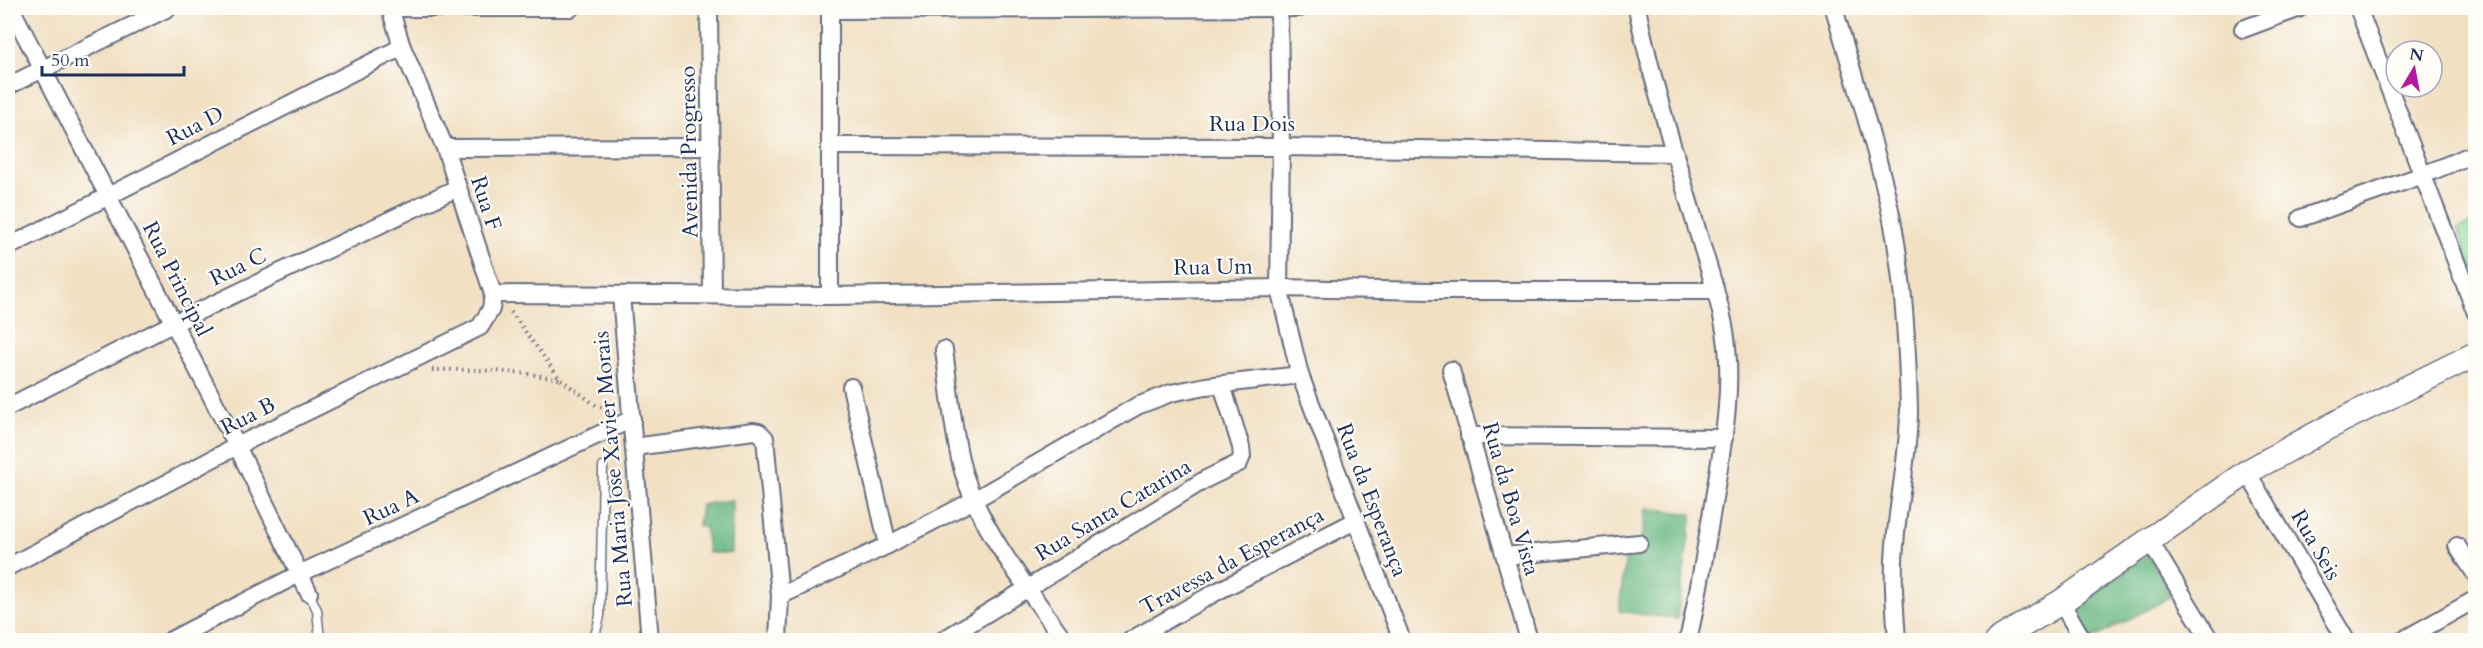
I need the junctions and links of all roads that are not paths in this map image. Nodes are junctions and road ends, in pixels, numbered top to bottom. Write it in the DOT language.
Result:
graph roads {
  1 [pos="11,8"];
  2 [pos="168,8"];
  3 [pos="390,8"];
  4 [pos="571,8"];
  5 [pos="709,8"];
  6 [pos="830,8"];
  7 [pos="1279,8"];
  8 [pos="1300,8"];
  9 [pos="1636,8"];
  10 [pos="1834,8"];
  11 [pos="2300,8"];
  12 [pos="2358,8"];
  13 [pos="144,13"];
  14 [pos="2243,29"];
  15 [pos="402,47"];
  16 [pos="44,68"];
  17 [pos="8,86"];
  18 [pos="830,146"];
  19 [pos="711,147"];
  20 [pos="1281,147"];
  21 [pos="445,148"];
  22 [pos="1675,153"];
  23 [pos="2475,153"];
  24 [pos="2423,175"];
  25 [pos="457,188"];
  26 [pos="109,194"];
  27 [pos="2301,218"];
  28 [pos="8,247"];
  29 [pos="1279,288"];
  30 [pos="1715,291"];
  31 [pos="493,294"];
  32 [pos="621,295"];
  33 [pos="712,295"];
  34 [pos="830,296"];
  35 [pos="2475,314"];
  36 [pos="174,323"];
  37 [pos="944,350"];
  38 [pos="2475,354"];
  39 [pos="1451,370"];
  40 [pos="1300,375"];
  41 [pos="1222,385"];
  42 [pos="851,387"];
  43 [pos="8,407"];
  44 [pos="632,419"];
  45 [pos="1469,435"];
  46 [pos="1724,438"];
  47 [pos="237,446"];
  48 [pos="634,447"];
  49 [pos="603,467"];
  50 [pos="2247,472"];
  51 [pos="974,500"];
  52 [pos="1354,521"];
  53 [pos="2149,540"];
  54 [pos="1639,543"];
  55 [pos="888,545"];
  56 [pos="2466,552"];
  57 [pos="1505,556"];
  58 [pos="8,567"];
  59 [pos="299,574"];
  60 [pos="2475,575"];
  61 [pos="1028,588"];
  62 [pos="309,593"];
  63 [pos="780,596"];
  64 [pos="2475,599"];
  65 [pos="2061,602"];
  66 [pos="949,639"];
  67 [pos="171,640"];
  68 [pos="320,640"];
  69 [pos="594,640"];
  70 [pos="650,640"];
  71 [pos="778,640"];
  72 [pos="1064,640"];
  73 [pos="1131,640"];
  74 [pos="1401,640"];
  75 [pos="1530,640"];
  76 [pos="1688,640"];
  77 [pos="1897,640"];
  78 [pos="1998,640"];
  79 [pos="2083,640"];
  80 [pos="2210,640"];
  81 [pos="2346,640"];
  82 [pos="2403,640"];
  1 -- 16 [label="street, Rua Principal"];
  2 -- 13 [label="street"];
  3 -- 4 [label="street"];
  3 -- 15 [label="street, Rua F"];
  5 -- 19 [label="street, Avenida Progresso"];
  6 -- 7 [label="street"];
  6 -- 18 [label="street"];
  7 -- 8 [label="street"];
  7 -- 20 [label="street, Rua da Esperança"];
  9 -- 22 [label="street"];
  10 -- 77 [label="street"];
  11 -- 14 [label="street"];
  12 -- 24 [label="street"];
  13 -- 16 [label="street"];
  15 -- 21 [label="street, Rua F"];
  15 -- 26 [label="street, Rua D"];
  16 -- 17 [label="street"];
  16 -- 26 [label="street, Rua Principal"];
  18 -- 20 [label="street, Rua Dois"];
  18 -- 34 [label="street"];
  19 -- 21 [label="street"];
  19 -- 33 [label="street, Avenida Progresso"];
  20 -- 22 [label="street, Rua Dois"];
  20 -- 29 [label="street, Rua da Esperança"];
  21 -- 25 [label="street, Rua F"];
  22 -- 30 [label="street"];
  23 -- 24 [label="street"];
  24 -- 27 [label="street"];
  24 -- 35 [label="street"];
  25 -- 31 [label="street, Rua F"];
  25 -- 36 [label="street, Rua C"];
  26 -- 28 [label="street, Rua D"];
  26 -- 36 [label="street, Rua Principal"];
  29 -- 30 [label="street, Rua Um"];
  29 -- 34 [label="street, Rua Um"];
  29 -- 40 [label="street, Rua da Esperança"];
  30 -- 46 [label="street"];
  31 -- 32 [label="street"];
  31 -- 47 [label="street, Rua B"];
  32 -- 33 [label="street, Rua Um"];
  32 -- 44 [label="street, Rua Maria Jose Xavier Morais"];
  33 -- 34 [label="street, Rua Um"];
  36 -- 43 [label="street, Rua C"];
  36 -- 47 [label="street, Rua Principal"];
  37 -- 51 [label="street"];
  38 -- 50 [label="main road"];
  39 -- 45 [label="street, Rua da Boa Vista"];
  40 -- 41 [label="street"];
  40 -- 52 [label="street, Rua da Esperança"];
  41 -- 51 [label="street"];
  41 -- 61 [label="street, Rua Santa Catarina"];
  42 -- 55 [label="street"];
  44 -- 48 [label="street, Rua Maria Jose Xavier Morais"];
  44 -- 59 [label="street, Rua A"];
  45 -- 46 [label="street"];
  45 -- 57 [label="street, Rua da Boa Vista"];
  46 -- 76 [label="street"];
  47 -- 58 [label="street, Rua B"];
  47 -- 59 [label="street, Rua Principal"];
  48 -- 63 [label="street"];
  48 -- 70 [label="street, Rua Maria Jose Xavier Morais"];
  49 -- 69 [label="lane"];
  50 -- 53 [label="main road"];
  50 -- 81 [label="street, Rua Seis"];
  51 -- 55 [label="street"];
  51 -- 61 [label="street"];
  52 -- 73 [label="street, Travessa da Esperança"];
  52 -- 74 [label="street, Rua da Esperança"];
  53 -- 65 [label="main road"];
  53 -- 80 [label="street"];
  54 -- 57 [label="street"];
  55 -- 63 [label="street"];
  56 -- 60 [label="street"];
  57 -- 75 [label="street, Rua da Boa Vista"];
  59 -- 62 [label="street, Rua Principal"];
  59 -- 67 [label="street, Rua A"];
  61 -- 66 [label="street, Rua Santa Catarina"];
  61 -- 72 [label="street"];
  62 -- 68 [label="lane"];
  63 -- 71 [label="street"];
  64 -- 82 [label="street"];
  65 -- 78 [label="main road"];
  65 -- 79 [label="street"];
}
